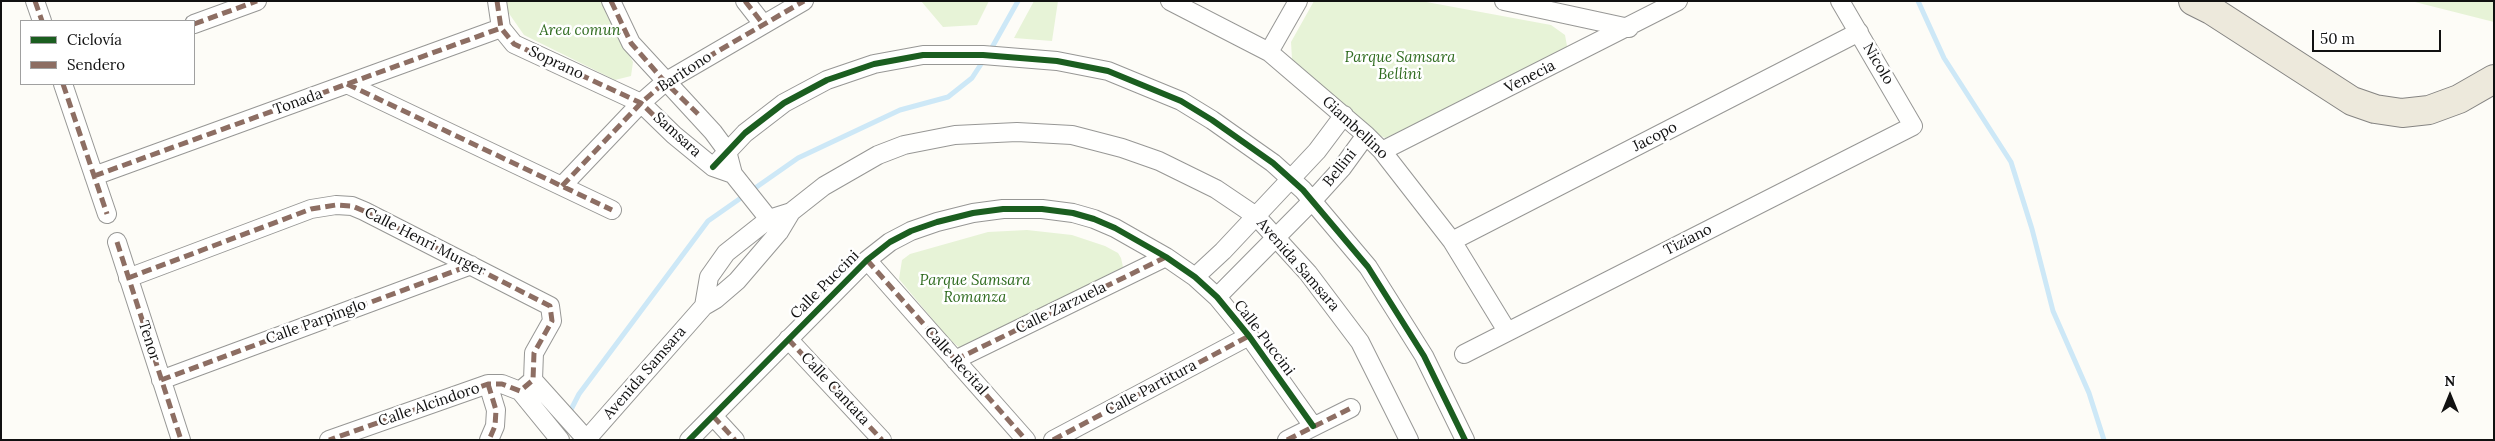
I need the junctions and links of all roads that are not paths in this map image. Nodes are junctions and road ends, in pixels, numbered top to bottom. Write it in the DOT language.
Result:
graph roads {
  1 [pos="35,1"];
  2 [pos="257,1"];
  3 [pos="497,1"];
  4 [pos="611,1"];
  5 [pos="745,1"];
  6 [pos="804,1"];
  7 [pos="1298,1"];
  8 [pos="1504,1"];
  9 [pos="1678,1"];
  10 [pos="1840,1"];
  11 [pos="2194,1"];
  12 [pos="1172,2"];
  13 [pos="42,20"];
  14 [pos="195,24"];
  15 [pos="763,24"];
  16 [pos="502,28"];
  17 [pos="1629,28"];
  18 [pos="1859,32"];
  19 [pos="1269,52"];
  20 [pos="2494,79"];
  21 [pos="665,82"];
  22 [pos="347,84"];
  23 [pos="63,85"];
  24 [pos="641,102"];
  25 [pos="1344,115"];
  26 [pos="1912,127"];
  27 [pos="1366,135"];
  28 [pos="727,151"];
  29 [pos="1382,151"];
  30 [pos="713,167"];
  31 [pos="733,174"];
  32 [pos="94,176"];
  33 [pos="1290,178"];
  34 [pos="562,186"];
  35 [pos="1313,200"];
  36 [pos="612,210"];
  37 [pos="107,214"];
  38 [pos="1256,216"];
  39 [pos="774,226"];
  40 [pos="1276,237"];
  41 [pos="1452,241"];
  42 [pos="117,242"];
  43 [pos="1166,257"];
  44 [pos="867,260"];
  45 [pos="471,265"];
  46 [pos="1195,277"];
  47 [pos="128,278"];
  48 [pos="1217,297"];
  49 [pos="704,306"];
  50 [pos="1507,331"];
  51 [pos="1249,336"];
  52 [pos="788,338"];
  53 [pos="1464,354"];
  54 [pos="955,360"];
  55 [pos="161,380"];
  56 [pos="533,380"];
  57 [pos="488,384"];
  58 [pos="520,391"];
  59 [pos="1351,408"];
  60 [pos="713,416"];
  61 [pos="1313,426"];
  62 [pos="584,436"];
  63 [pos="181,440"];
  64 [pos="329,440"];
  65 [pos="489,440"];
  66 [pos="560,440"];
  67 [pos="689,440"];
  68 [pos="735,440"];
  69 [pos="882,440"];
  70 [pos="1026,440"];
  71 [pos="1053,440"];
  72 [pos="1287,440"];
  73 [pos="1409,440"];
  74 [pos="1466,440"];
  1 -- 13 [label="street"];
  2 -- 14 [label="street"];
  3 -- 16 [label="street"];
  4 -- 21 [label="street, Samsara"];
  5 -- 15 [label="street"];
  6 -- 15 [label="street, Baritono"];
  7 -- 19 [label="street"];
  8 -- 17 [label="street"];
  9 -- 17 [label="street, Venecia"];
  10 -- 18 [label="street, Nicolo"];
  11 -- 20 [label="main road"];
  12 -- 19 [label="street, Giambellino"];
  15 -- 21 [label="street, Baritono"];
  16 -- 22 [label="street, Tonada"];
  16 -- 24 [label="street, Soprano"];
  17 -- 29 [label="street, Venecia"];
  18 -- 26 [label="street, Nicolo"];
  18 -- 41 [label="street, Jacopo"];
  19 -- 25 [label="street, Giambellino"];
  21 -- 24 [label="street, Baritono"];
  21 -- 28 [label="street, Samsara"];
  22 -- 32 [label="street, Tonada"];
  22 -- 34 [label="street"];
  23 -- 32 [label="street"];
  24 -- 30 [label="street, Samsara"];
  24 -- 34 [label="street, Baritono"];
  25 -- 27 [label="street, Giambellino"];
  25 -- 33 [label="street, Bellini"];
  26 -- 50 [label="street, Tiziano"];
  27 -- 29 [label="street, Giambellino"];
  27 -- 35 [label="street, Bellini"];
  28 -- 30 [label="street"];
  28 -- 31 [label="street"];
  28 -- 33 [label="street"];
  29 -- 41 [label="street, Giambellino"];
  30 -- 31 [label="street"];
  31 -- 39 [label="street"];
  32 -- 37 [label="street"];
  33 -- 35 [label="street"];
  33 -- 38 [label="street, Bellini"];
  34 -- 36 [label="street"];
  35 -- 40 [label="street, Bellini"];
  35 -- 74 [label="street"];
  38 -- 39 [label="street, Avenida Samsara"];
  38 -- 40 [label="street, Avenida Samsara"];
  38 -- 46 [label="street, Bellini"];
  39 -- 49 [label="street, Avenida Samsara"];
  39 -- 49 [label="street, Avenida Samsara"];
  40 -- 48 [label="street, Bellini"];
  40 -- 73 [label="street, Avenida Samsara"];
  41 -- 50 [label="street, Giambellino"];
  42 -- 47 [label="street, Tenor"];
  43 -- 44 [label="street, Calle Puccini"];
  43 -- 46 [label="street, Calle Puccini"];
  43 -- 54 [label="street, Calle Zarzuela"];
  44 -- 52 [label="street, Calle Puccini"];
  44 -- 54 [label="street, Calle Recital"];
  45 -- 47 [label="street, Calle Henri Murger"];
  45 -- 55 [label="street, Calle Parpinglo"];
  45 -- 56 [label="street, Calle Henri Murger"];
  46 -- 48 [label="street, Calle Puccini"];
  47 -- 55 [label="street, Tenor"];
  48 -- 51 [label="street, Calle Puccini"];
  49 -- 62 [label="street, Avenida Samsara"];
  50 -- 53 [label="street, Tiziano"];
  51 -- 61 [label="street, Calle Puccini"];
  51 -- 71 [label="street, Calle Partitura"];
  52 -- 60 [label="street, Calle Puccini"];
  52 -- 69 [label="street, Calle Cantata"];
  54 -- 70 [label="street, Calle Recital"];
  55 -- 63 [label="street, Tenor"];
  56 -- 58 [label="street"];
  56 -- 62 [label="street"];
  57 -- 58 [label="street, Calle Alcindoro"];
  57 -- 64 [label="street, Calle Alcindoro"];
  57 -- 65 [label="street"];
  58 -- 66 [label="street"];
  59 -- 61 [label="street"];
  60 -- 67 [label="street, Calle Puccini"];
  60 -- 68 [label="street"];
  61 -- 72 [label="street"];
}
